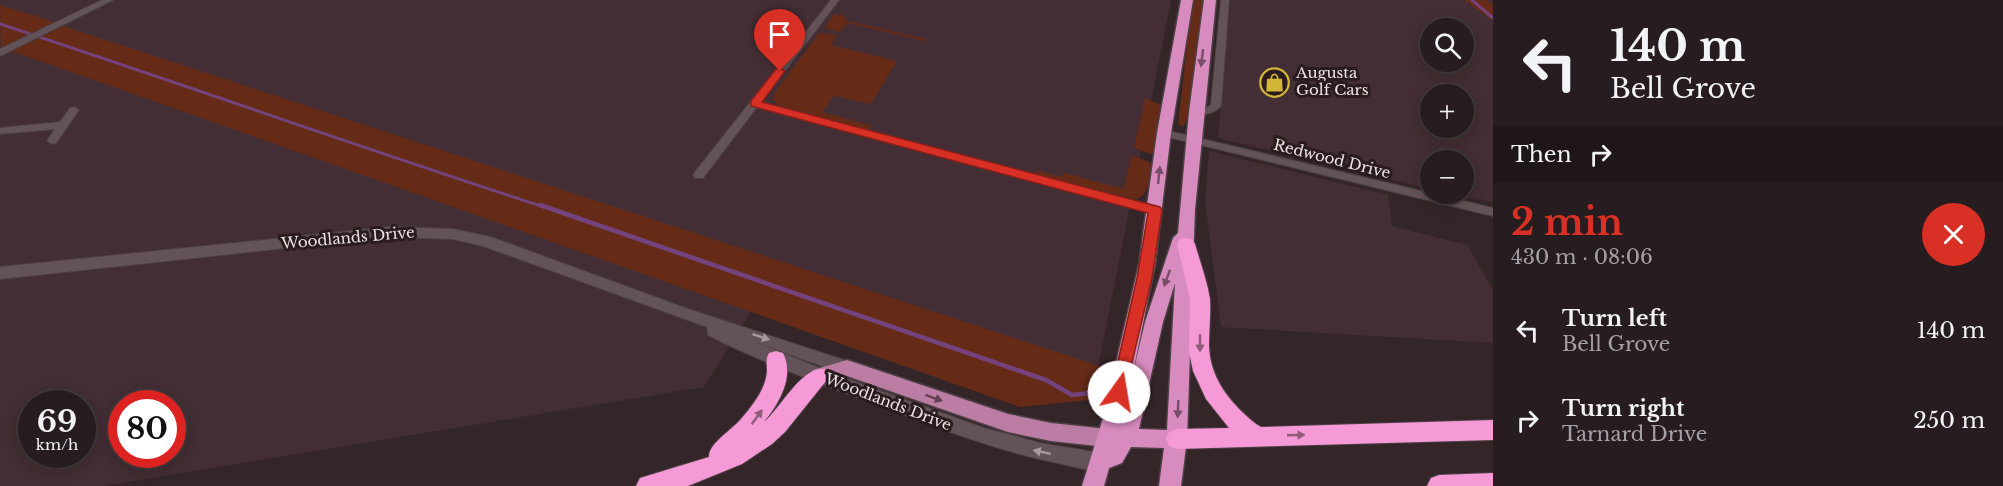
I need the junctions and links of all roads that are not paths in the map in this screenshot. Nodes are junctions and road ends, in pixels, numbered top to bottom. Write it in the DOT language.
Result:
graph roads {
  1 [pos="109,0"];
  2 [pos="835,0"];
  3 [pos="1187,0"];
  4 [pos="1210,0"];
  5 [pos="1225,0"];
  6 [pos="0,54"];
  7 [pos="755,103"];
  8 [pos="74,110"];
  9 [pos="1196,111"];
  10 [pos="63,125"];
  11 [pos="0,131"];
  12 [pos="1164,133"];
  13 [pos="52,141"];
  14 [pos="1196,141"];
  15 [pos="699,176"];
  16 [pos="1155,210"];
  17 [pos="1493,212"];
  18 [pos="1186,222"];
  19 [pos="1186,244"];
  20 [pos="0,273"];
  21 [pos="684,314"];
  22 [pos="776,359"];
  23 [pos="847,368"];
  24 [pos="820,376"];
  25 [pos="1493,430"];
  26 [pos="1258,436"];
  27 [pos="1117,438"];
  28 [pos="1177,439"];
  29 [pos="1100,462"];
  30 [pos="699,471"];
  31 [pos="1493,484"];
  32 [pos="648,486"];
  33 [pos="1093,486"];
  34 [pos="1170,486"];
  35 [pos="1439,486"];
  1 -- 6 [label="street"];
  2 -- 7 [label="street"];
  3 -- 12 [label="highway"];
  4 -- 9 [label="highway, one-way"];
  5 -- 9 [label="street"];
  7 -- 15 [label="street"];
  7 -- 16 [label="street"];
  8 -- 10 [label="street"];
  9 -- 14 [label="highway"];
  10 -- 11 [label="street"];
  10 -- 13 [label="street"];
  12 -- 14 [label="street, Redwood Drive"];
  16 -- 12 [label="highway, one-way"];
  14 -- 17 [label="street, Redwood Drive"];
  14 -- 18 [label="highway"];
  16 -- 27 [label="highway"];
  18 -- 19 [label="highway"];
  18 -- 27 [label="highway, one-way"];
  19 -- 26 [label="highway, one-way"];
  19 -- 28 [label="highway, one-way"];
  20 -- 21 [label="street, Woodlands Drive"];
  21 -- 22 [label="street, Woodlands Drive"];
  21 -- 23 [label="street, Woodlands Drive, one-way"];
  22 -- 24 [label="street, Woodlands Drive"];
  30 -- 22 [label="highway, one-way"];
  23 -- 24 [label="main road"];
  23 -- 27 [label="main road, Woodlands Drive, one-way"];
  29 -- 24 [label="street, Woodlands Drive, one-way"];
  24 -- 30 [label="highway"];
  26 -- 25 [label="highway, one-way"];
  26 -- 28 [label="highway"];
  27 -- 28 [label="highway"];
  27 -- 29 [label="highway"];
  28 -- 34 [label="highway"];
  29 -- 33 [label="highway"];
  30 -- 32 [label="highway"];
  31 -- 35 [label="highway"];
}
